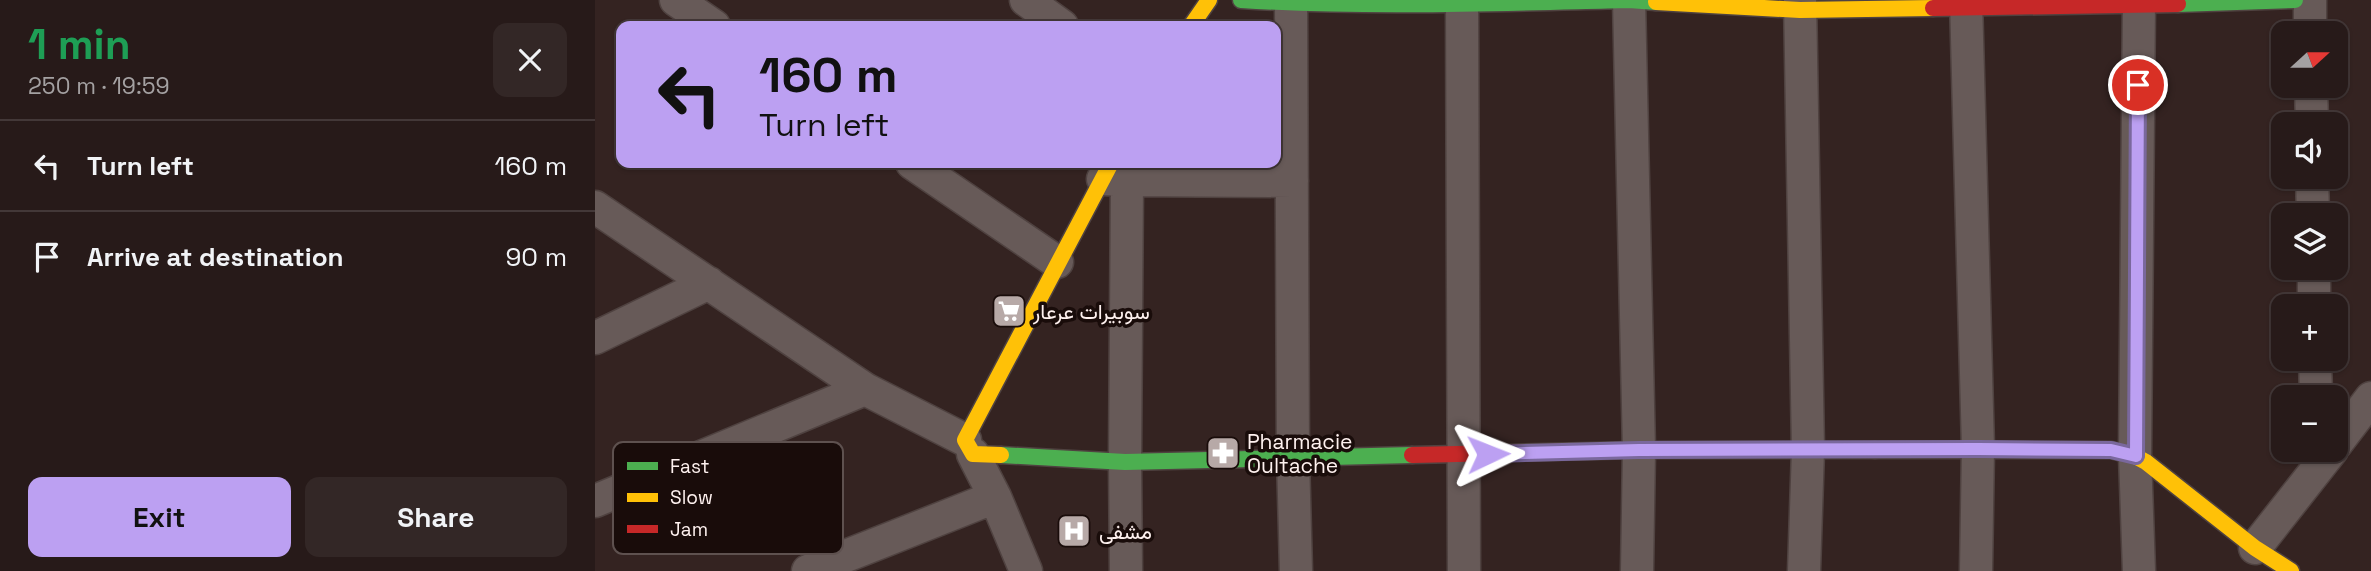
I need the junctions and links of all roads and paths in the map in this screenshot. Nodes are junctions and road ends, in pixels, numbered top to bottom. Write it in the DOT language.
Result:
graph roads {
  1 [pos="676,0"];
  2 [pos="1026,0"];
  3 [pos="1209,0"];
  4 [pos="1241,0"];
  5 [pos="1629,0"];
  6 [pos="2295,0"];
  7 [pos="2310,0"];
  8 [pos="1291,1"];
  9 [pos="1462,2"];
  10 [pos="2139,3"];
  11 [pos="1966,4"];
  12 [pos="1800,5"];
  13 [pos="707,21"];
  14 [pos="1055,21"];
  15 [pos="1194,21"];
  16 [pos="2310,21"];
  17 [pos="919,168"];
  18 [pos="1114,174"];
  19 [pos="1292,181"];
  20 [pos="595,208"];
  21 [pos="1057,262"];
  22 [pos="709,283"];
  23 [pos="595,338"];
  24 [pos="865,389"];
  25 [pos="2371,398"];
  26 [pos="2348,428"];
  27 [pos="737,442"];
  28 [pos="969,447"];
  29 [pos="1978,449"];
  30 [pos="1639,450"];
  31 [pos="1808,450"];
  32 [pos="1463,455"];
  33 [pos="2136,456"];
  34 [pos="1293,458"];
  35 [pos="1125,462"];
  36 [pos="2318,462"];
  37 [pos="613,494"];
  38 [pos="995,497"];
  39 [pos="595,501"];
  40 [pos="2255,548"];
  41 [pos="808,571"];
  42 [pos="1026,571"];
  43 [pos="1126,571"];
  44 [pos="1296,571"];
  45 [pos="1464,571"];
  46 [pos="1637,571"];
  47 [pos="1804,571"];
  48 [pos="1976,571"];
  49 [pos="2139,571"];
  50 [pos="2291,571"];
  1 -- 13 [label="street"];
  2 -- 14 [label="street"];
  3 -- 15 [label="street"];
  4 -- 8 [label="street"];
  5 -- 9 [label="street"];
  5 -- 12 [label="street"];
  5 -- 30 [label="street"];
  6 -- 10 [label="street"];
  7 -- 16 [label="street"];
  8 -- 9 [label="street"];
  8 -- 19 [label="street"];
  9 -- 32 [label="street"];
  10 -- 11 [label="street"];
  10 -- 33 [label="street"];
  11 -- 12 [label="street"];
  11 -- 29 [label="street"];
  12 -- 31 [label="street"];
  17 -- 21 [label="street"];
  18 -- 19 [label="street"];
  18 -- 21 [label="street"];
  18 -- 35 [label="street"];
  19 -- 34 [label="street"];
  20 -- 22 [label="street"];
  21 -- 28 [label="street"];
  22 -- 23 [label="street"];
  22 -- 24 [label="street"];
  24 -- 27 [label="street"];
  24 -- 28 [label="street"];
  25 -- 26 [label="street"];
  28 -- 35 [label="street"];
  28 -- 38 [label="street"];
  29 -- 31 [label="street"];
  29 -- 33 [label="street"];
  29 -- 48 [label="street"];
  30 -- 31 [label="street"];
  30 -- 32 [label="street"];
  30 -- 46 [label="street"];
  31 -- 47 [label="street"];
  32 -- 34 [label="street"];
  32 -- 45 [label="street"];
  33 -- 40 [label="street"];
  33 -- 49 [label="street"];
  34 -- 35 [label="street"];
  34 -- 44 [label="street"];
  35 -- 43 [label="street"];
  36 -- 40 [label="street"];
  37 -- 39 [label="street"];
  38 -- 41 [label="street"];
  38 -- 42 [label="street"];
  40 -- 50 [label="street"];
}
